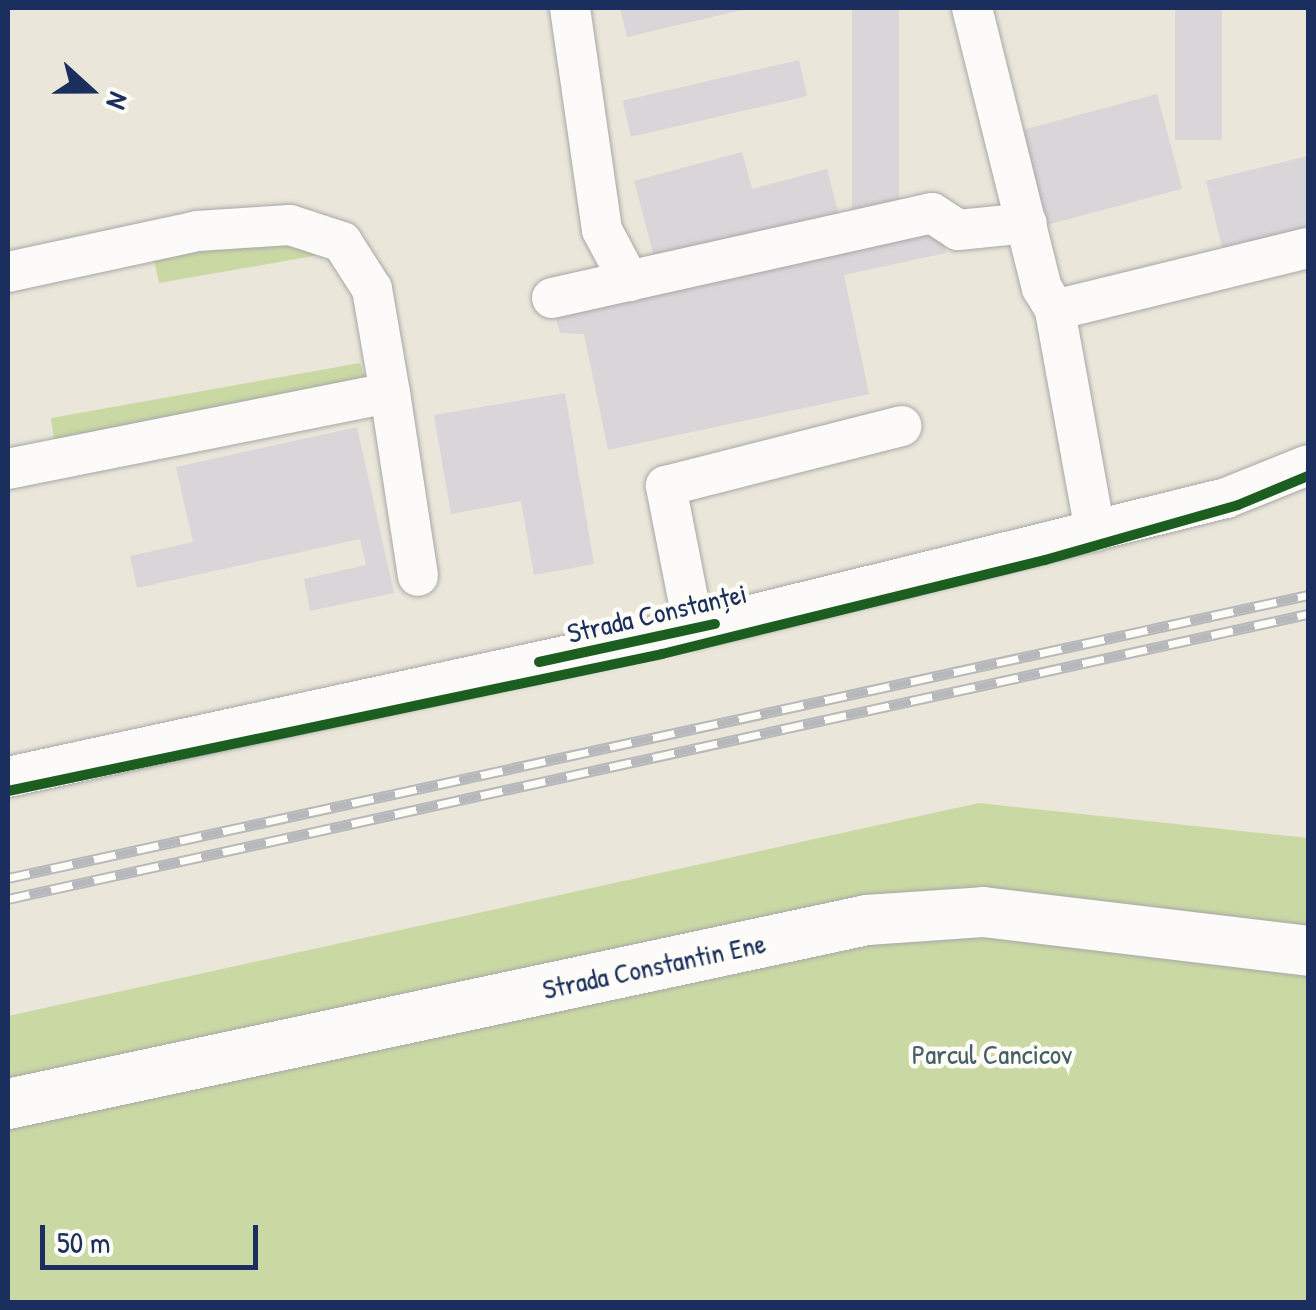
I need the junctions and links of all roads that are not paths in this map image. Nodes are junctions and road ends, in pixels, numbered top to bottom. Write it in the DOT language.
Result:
graph roads {
  1 [pos="570,8"];
  2 [pos="972,8"];
  3 [pos="1027,223"];
  4 [pos="1308,248"];
  5 [pos="8,272"];
  6 [pos="629,281"];
  7 [pos="552,298"];
  8 [pos="1055,310"];
  9 [pos="390,393"];
  10 [pos="902,426"];
  11 [pos="1308,465"];
  12 [pos="8,469"];
  13 [pos="1095,530"];
  14 [pos="418,576"];
  15 [pos="694,629"];
  16 [pos="8,777"];
  17 [pos="1308,951"];
  18 [pos="8,1104"];
  1 -- 6 [label="street"];
  2 -- 3 [label="street"];
  3 -- 6 [label="street"];
  3 -- 8 [label="street"];
  4 -- 8 [label="street"];
  5 -- 9 [label="street"];
  6 -- 7 [label="street"];
  8 -- 13 [label="street"];
  9 -- 12 [label="street"];
  9 -- 14 [label="street"];
  10 -- 15 [label="street"];
  11 -- 13 [label="street, Strada Constanței"];
  13 -- 15 [label="street, Strada Constanței"];
  15 -- 16 [label="street, Strada Constanței"];
  17 -- 18 [label="main road, Strada Constantin Ene"];
}
